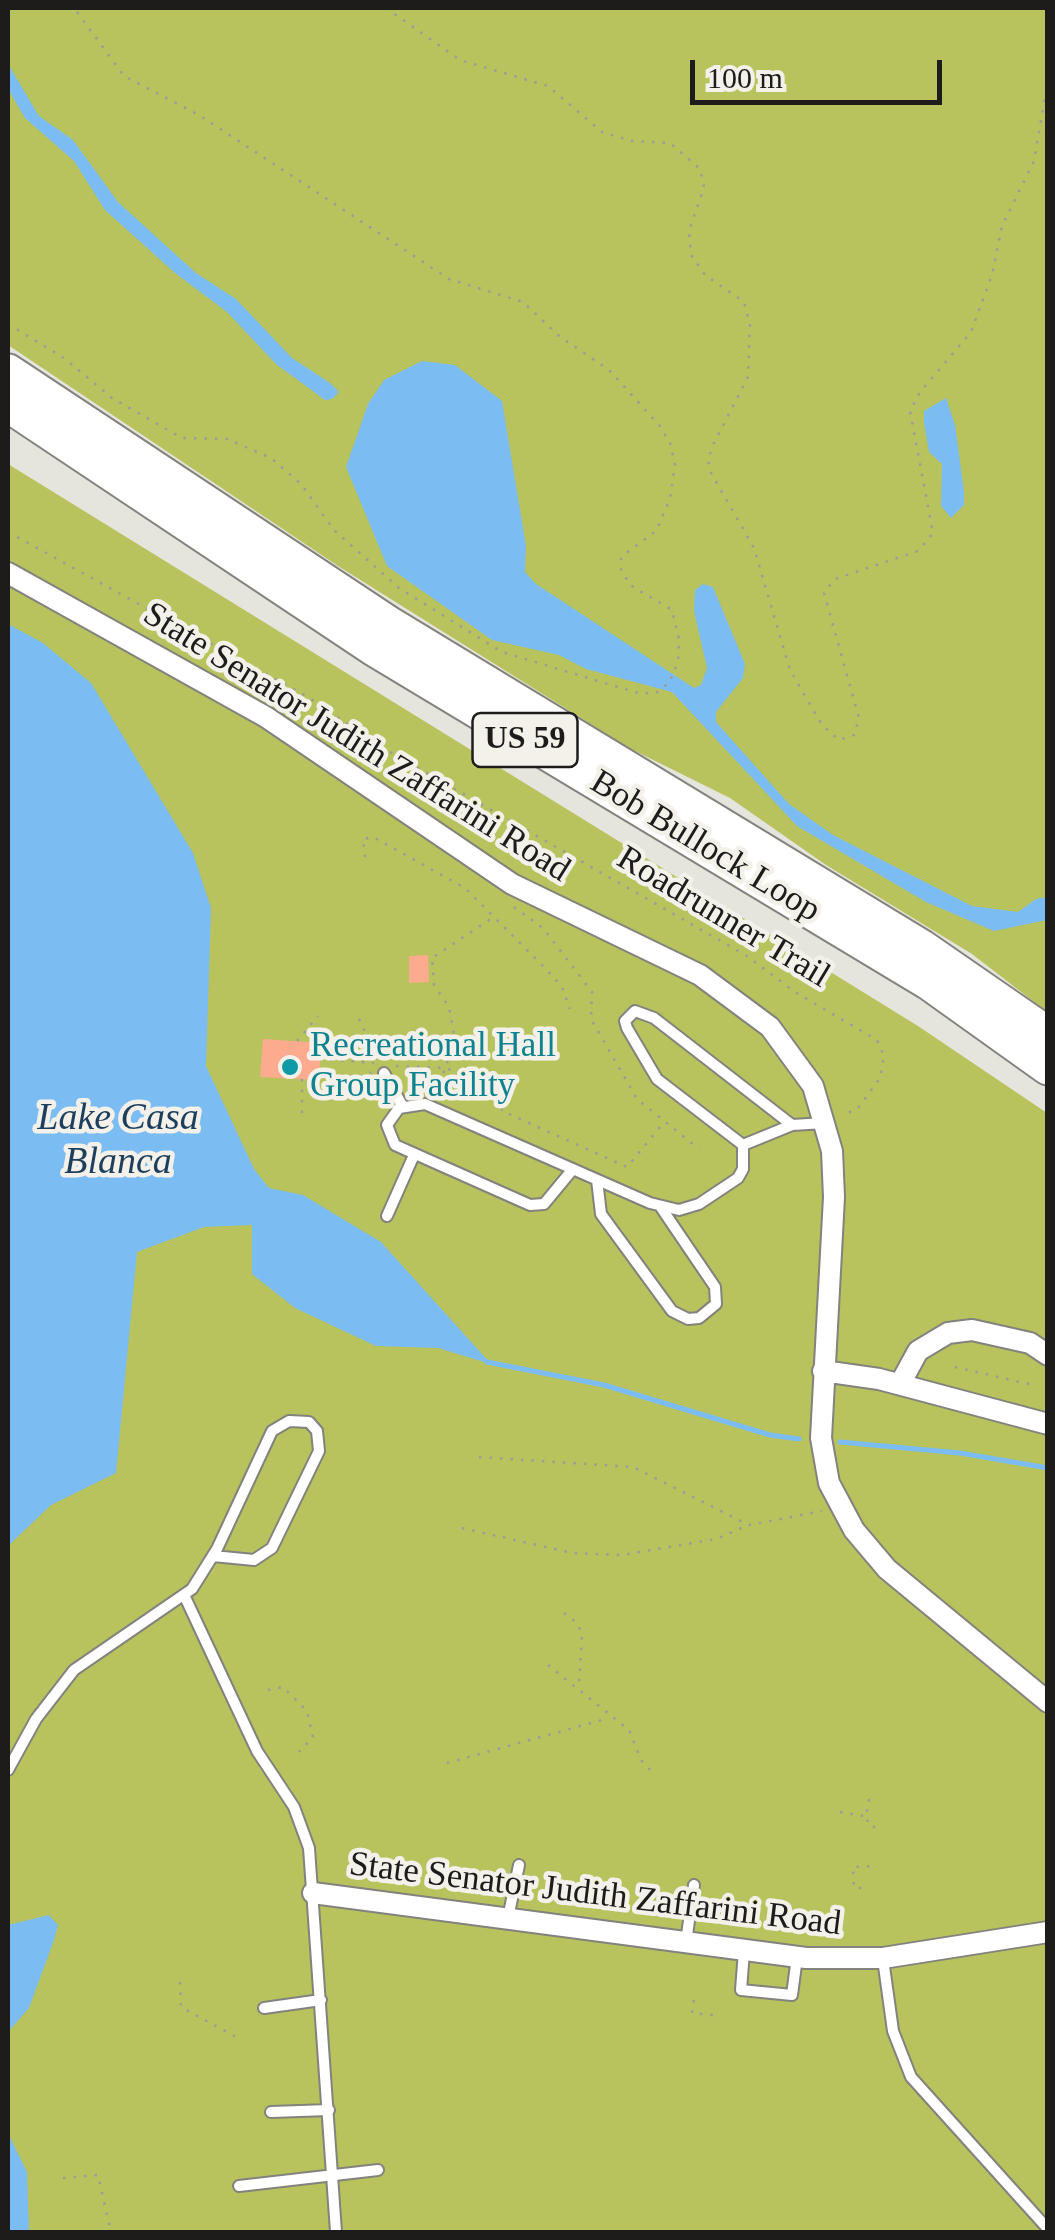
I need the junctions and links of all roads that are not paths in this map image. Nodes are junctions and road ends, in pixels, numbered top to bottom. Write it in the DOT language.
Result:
graph roads {
  1 [pos="8,372"];
  2 [pos="8,404"];
  3 [pos="8,574"];
  4 [pos="1048,1035"];
  5 [pos="1048,1067"];
  6 [pos="382,1068"];
  7 [pos="403,1107"];
  8 [pos="830,1121"];
  9 [pos="792,1125"];
  10 [pos="743,1144"];
  11 [pos="414,1154"];
  12 [pos="572,1169"];
  13 [pos="598,1180"];
  14 [pos="660,1206"];
  15 [pos="387,1216"];
  16 [pos="1042,1345"];
  17 [pos="823,1372"];
  18 [pos="900,1384"];
  19 [pos="1048,1424"];
  20 [pos="213,1556"];
  21 [pos="185,1597"];
  22 [pos="1048,1702"];
  23 [pos="8,1770"];
  24 [pos="519,1866"];
  25 [pos="694,1885"];
  26 [pos="313,1892"];
  27 [pos="508,1918"];
  28 [pos="1048,1932"];
  29 [pos="686,1942"];
  30 [pos="744,1950"];
  31 [pos="798,1957"];
  32 [pos="883,1958"];
  33 [pos="321,2000"];
  34 [pos="264,2008"];
  35 [pos="329,2110"];
  36 [pos="271,2112"];
  37 [pos="378,2170"];
  38 [pos="333,2174"];
  39 [pos="239,2186"];
  40 [pos="1048,2229"];
  41 [pos="336,2232"];
  1 -- 4 [label="highway, Bob Bullock Loop / US 59"];
  2 -- 5 [label="highway, Bob Bullock Loop / US 59"];
  3 -- 8 [label="street, State Senator Judith Zaffarini Road"];
  6 -- 7 [label="lane"];
  7 -- 11 [label="lane"];
  7 -- 12 [label="lane"];
  8 -- 9 [label="lane"];
  8 -- 17 [label="street, State Senator Judith Zaffarini Road"];
  9 -- 10 [label="lane"];
  9 -- 10 [label="lane"];
  10 -- 14 [label="lane"];
  11 -- 12 [label="lane"];
  11 -- 15 [label="lane"];
  12 -- 13 [label="lane"];
  13 -- 14 [label="lane"];
  13 -- 14 [label="lane"];
  16 -- 18 [label="street"];
  17 -- 18 [label="street"];
  17 -- 22 [label="street, State Senator Judith Zaffarini Road"];
  18 -- 19 [label="street"];
  20 -- 20 [label="lane"];
  20 -- 21 [label="lane"];
  21 -- 23 [label="lane"];
  21 -- 26 [label="lane"];
  24 -- 27 [label="lane"];
  25 -- 29 [label="lane"];
  26 -- 27 [label="street, State Senator Judith Zaffarini Road"];
  26 -- 33 [label="lane"];
  27 -- 29 [label="street, State Senator Judith Zaffarini Road"];
  28 -- 32 [label="street, State Senator Judith Zaffarini Road"];
  29 -- 30 [label="street, State Senator Judith Zaffarini Road"];
  30 -- 31 [label="street, State Senator Judith Zaffarini Road"];
  30 -- 31 [label="lane"];
  31 -- 32 [label="street, State Senator Judith Zaffarini Road"];
  32 -- 40 [label="lane"];
  33 -- 34 [label="lane"];
  33 -- 35 [label="lane"];
  35 -- 36 [label="lane"];
  35 -- 38 [label="lane"];
  37 -- 38 [label="lane"];
  38 -- 39 [label="lane"];
  38 -- 41 [label="lane"];
}
